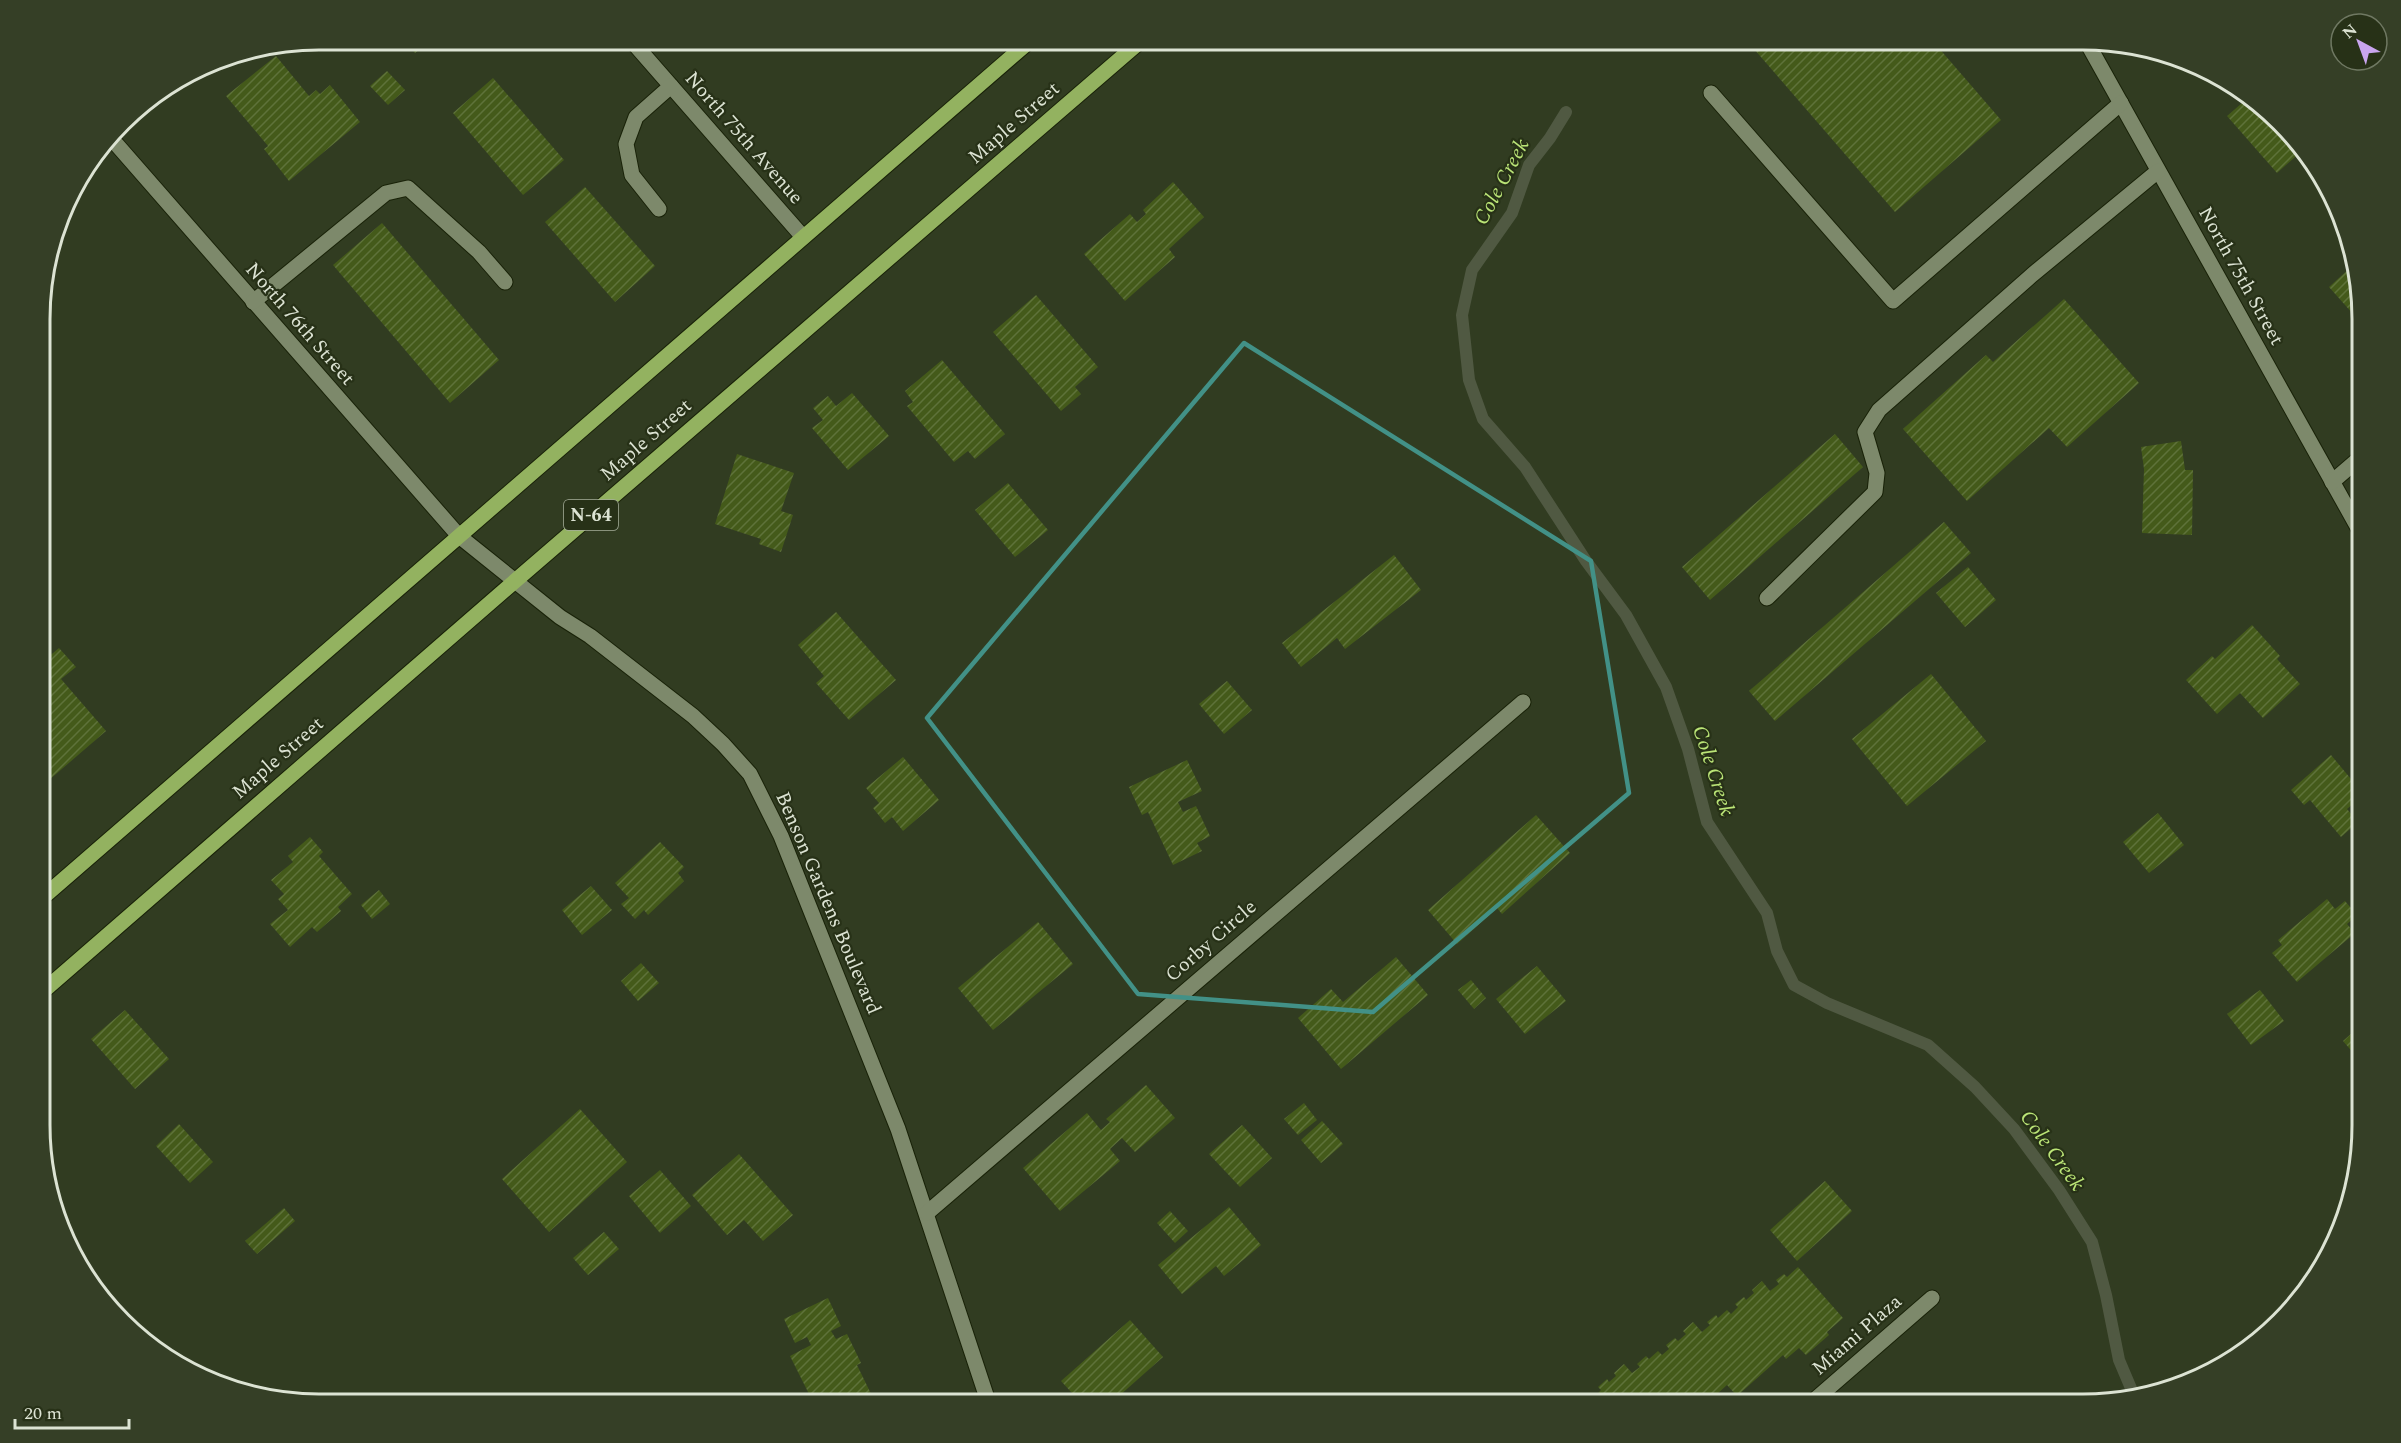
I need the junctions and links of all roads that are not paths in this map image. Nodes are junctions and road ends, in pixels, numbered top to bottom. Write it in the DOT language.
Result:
graph roads {
  1 [pos="640,50"];
  2 [pos="1019,50"];
  3 [pos="1130,50"];
  4 [pos="2091,50"];
  5 [pos="671,86"];
  6 [pos="1711,93"];
  7 [pos="2121,103"];
  8 [pos="115,142"];
  9 [pos="2158,171"];
  10 [pos="659,209"];
  11 [pos="803,237"];
  12 [pos="505,282"];
  13 [pos="253,302"];
  14 [pos="2352,465"];
  15 [pos="2332,482"];
  16 [pos="2352,517"];
  17 [pos="459,536"];
  18 [pos="514,581"];
  19 [pos="1767,598"];
  20 [pos="1522,702"];
  21 [pos="50,891"];
  22 [pos="50,985"];
  23 [pos="927,1213"];
  24 [pos="1932,1298"];
  25 [pos="986,1394"];
  26 [pos="1822,1394"];
  1 -- 5 [label="street, North 75th Avenue"];
  2 -- 11 [label="main road"];
  3 -- 18 [label="main road, Maple Street / N-64"];
  4 -- 7 [label="street, North 75th Street"];
  5 -- 10 [label="street"];
  5 -- 11 [label="street, North 75th Avenue"];
  6 -- 7 [label="street"];
  7 -- 9 [label="street, North 75th Street"];
  8 -- 13 [label="street, North 76th Street"];
  9 -- 15 [label="street, North 75th Street"];
  9 -- 19 [label="street"];
  11 -- 17 [label="main road"];
  12 -- 13 [label="street"];
  13 -- 17 [label="street, North 76th Street"];
  14 -- 15 [label="street"];
  15 -- 16 [label="street, North 75th Street"];
  17 -- 18 [label="street, Benson Gardens Boulevard"];
  17 -- 21 [label="main road"];
  18 -- 22 [label="main road, Maple Street / N-64"];
  18 -- 23 [label="street, Benson Gardens Boulevard"];
  20 -- 23 [label="street, Corby Circle"];
  23 -- 25 [label="street, Benson Gardens Boulevard"];
  24 -- 26 [label="street, Miami Plaza"];
}
